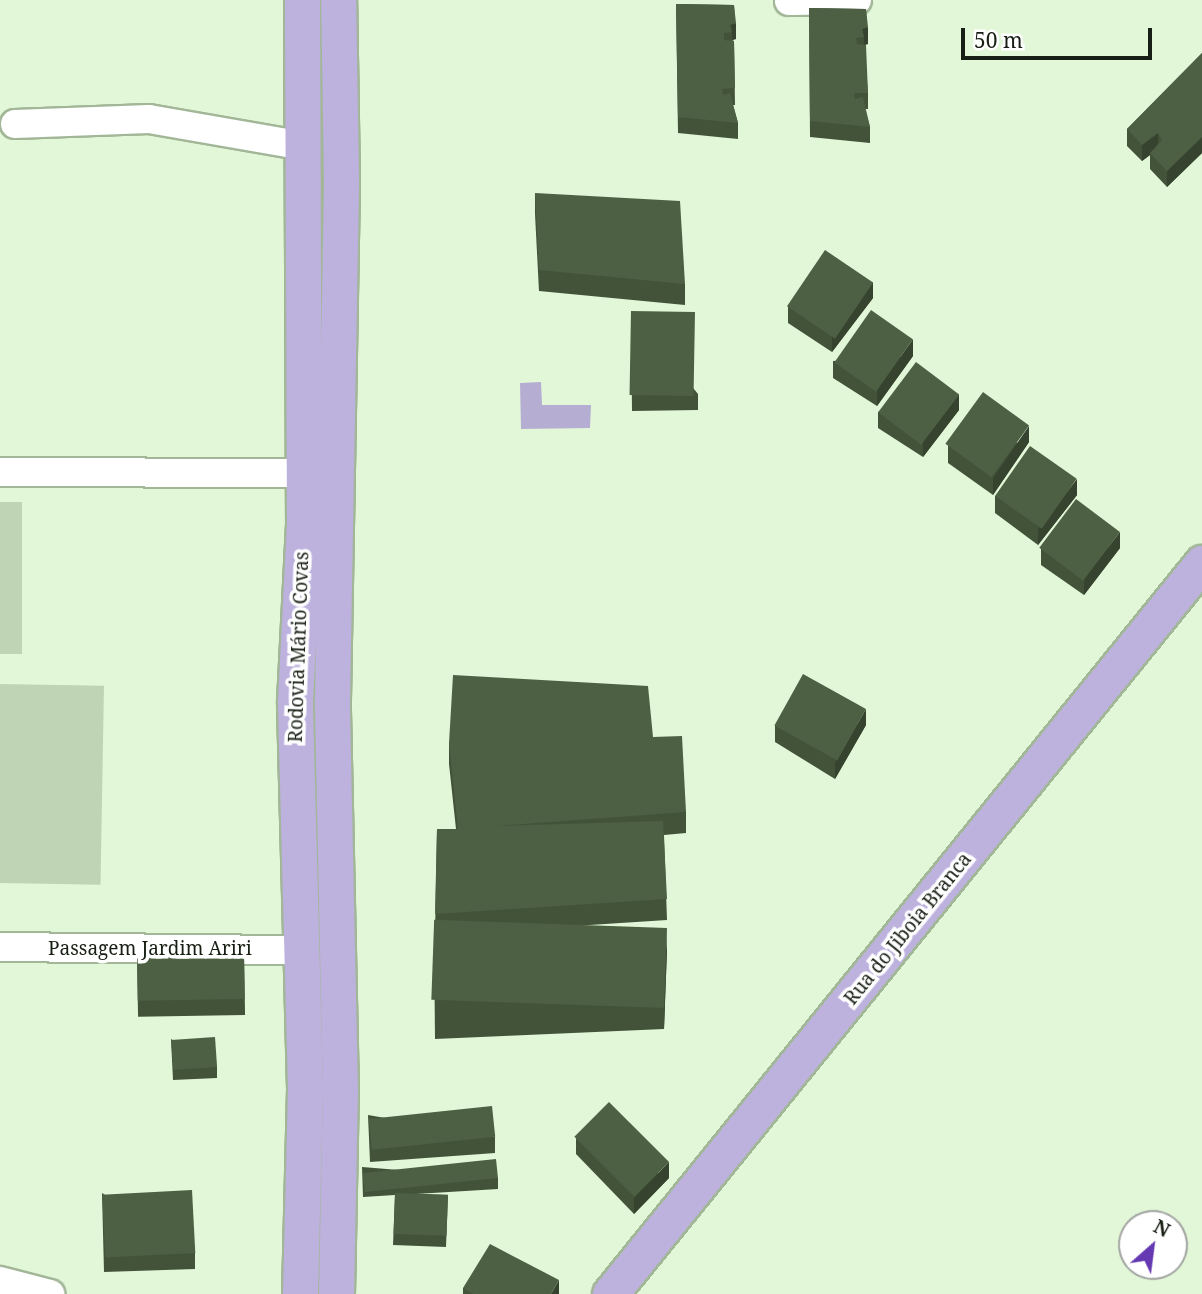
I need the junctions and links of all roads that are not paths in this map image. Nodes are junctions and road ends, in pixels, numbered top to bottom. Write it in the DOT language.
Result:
graph roads {
  1 [pos="302,0"];
  2 [pos="338,0"];
  3 [pos="857,0"];
  4 [pos="789,1"];
  5 [pos="15,124"];
  6 [pos="303,146"];
  7 [pos="0,472"];
  8 [pos="303,473"];
  9 [pos="1202,563"];
  10 [pos="0,947"];
  11 [pos="300,950"];
  12 [pos="0,1281"];
  13 [pos="625,1286"];
  14 [pos="50,1294"];
  15 [pos="300,1294"];
  16 [pos="336,1294"];
  1 -- 6 [label="main road, Rodovia Mário Covas"];
  2 -- 16 [label="main road, Rodovia Mário Covas"];
  3 -- 4 [label="street"];
  5 -- 6 [label="street"];
  6 -- 8 [label="main road, Rodovia Mário Covas"];
  7 -- 8 [label="street"];
  8 -- 11 [label="main road, Rodovia Mário Covas"];
  9 -- 13 [label="main road, Rua do Jiboia Branca"];
  10 -- 11 [label="street, Passagem Jardim Ariri"];
  11 -- 15 [label="main road, Rodovia Mário Covas"];
  12 -- 14 [label="street"];
}
